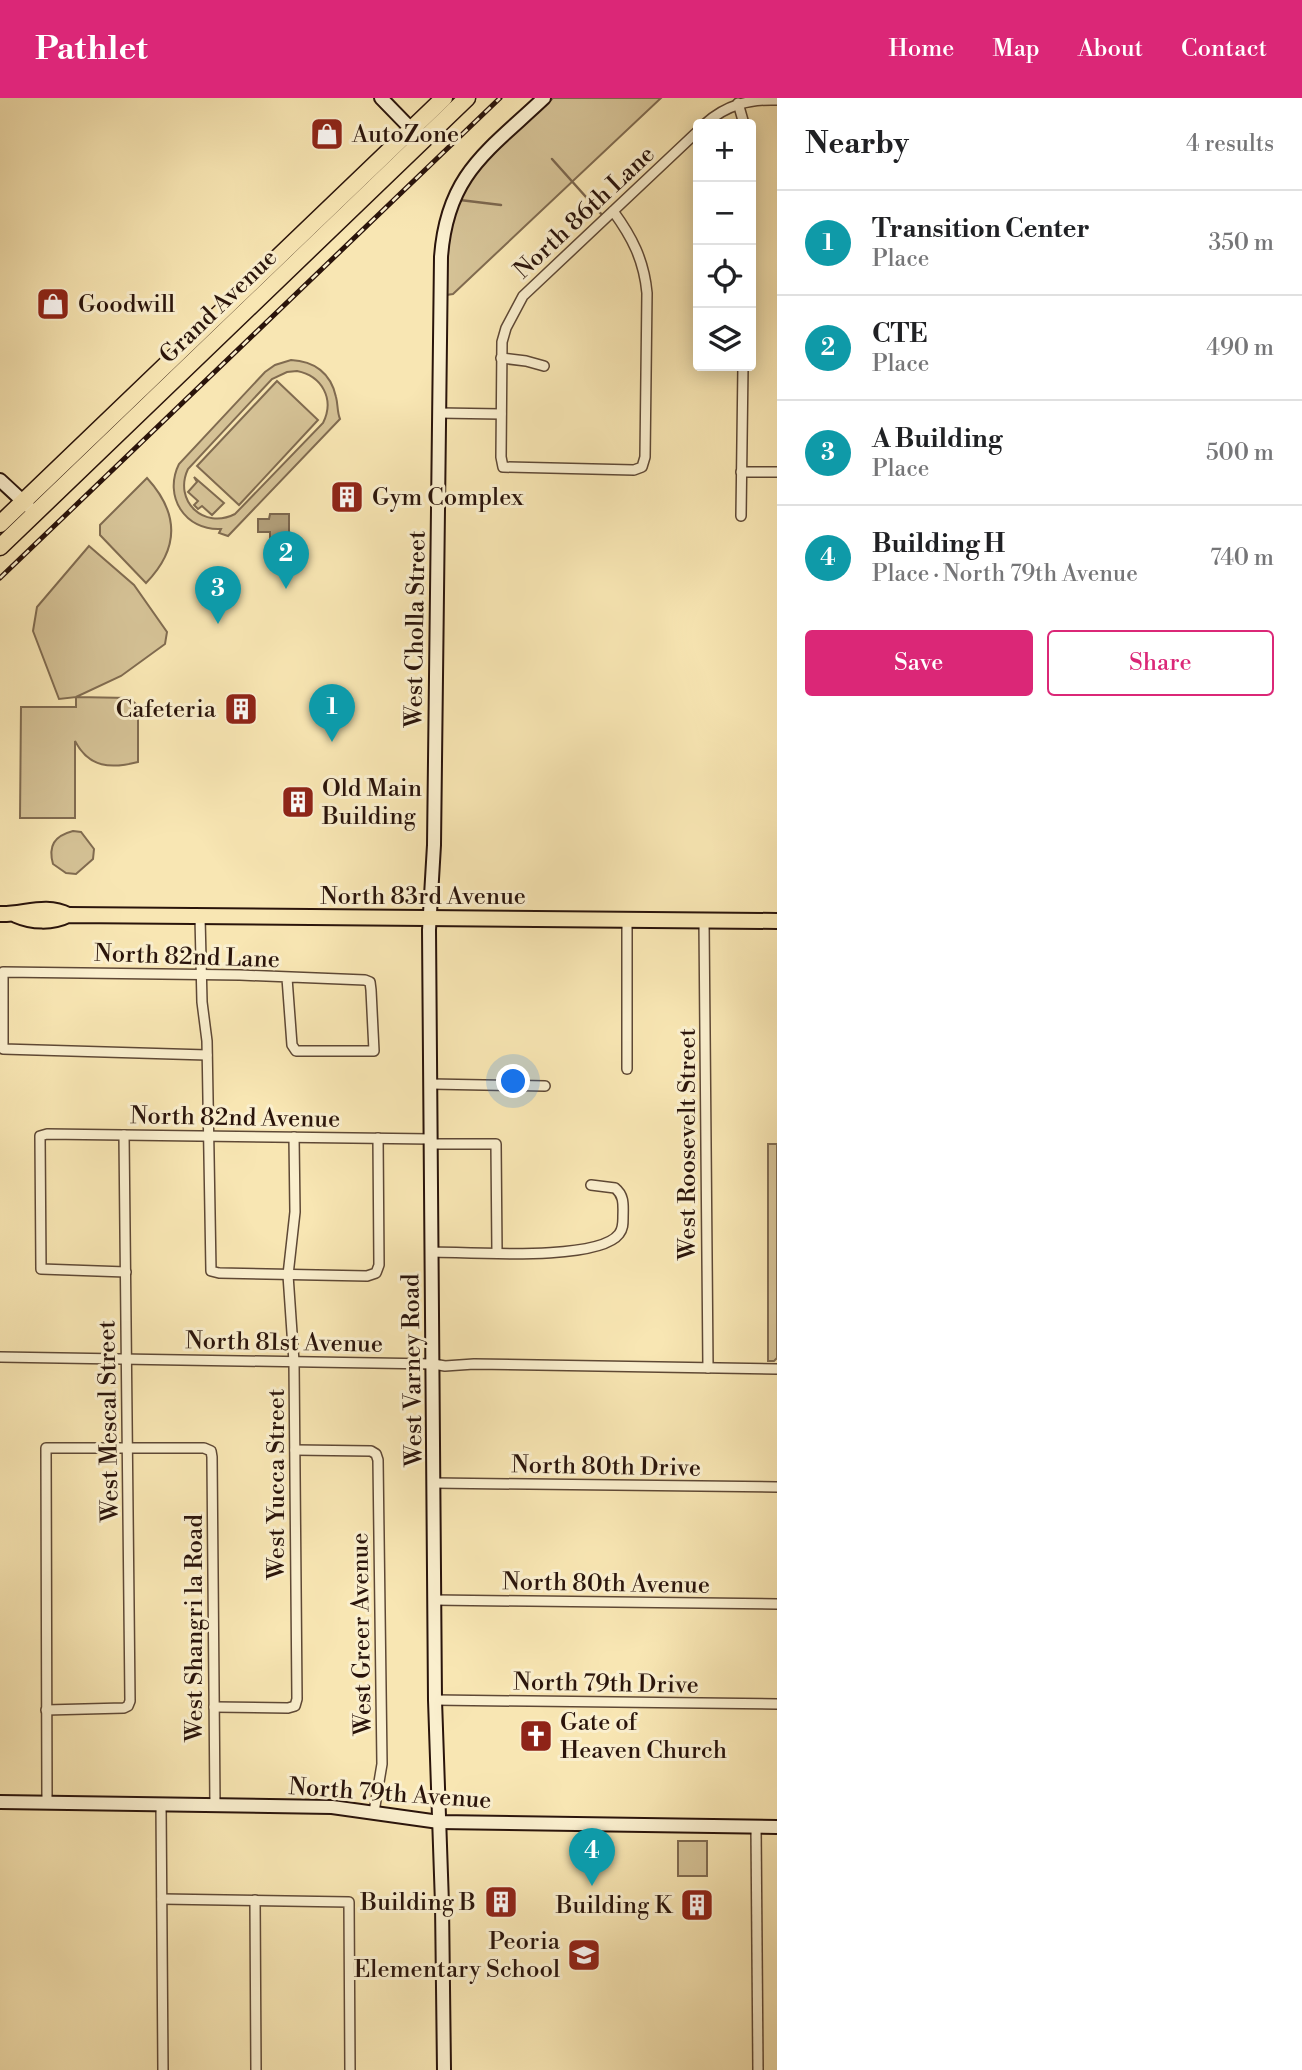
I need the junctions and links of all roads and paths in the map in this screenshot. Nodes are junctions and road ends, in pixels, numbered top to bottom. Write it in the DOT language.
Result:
graph roads {
  1 [pos="381,98"];
  2 [pos="444,98"];
  3 [pos="467,98"];
  4 [pos="544,98"];
  5 [pos="777,100"];
  6 [pos="738,103"];
  7 [pos="711,119"];
  8 [pos="743,119"];
  9 [pos="411,128"];
  10 [pos="693,136"];
  11 [pos="423,141"];
  12 [pos="613,211"];
  13 [pos="501,358"];
  14 [pos="544,366"];
  15 [pos="743,371"];
  16 [pos="144,396"];
  17 [pos="439,413"];
  18 [pos="501,414"];
  19 [pos="741,472"];
  20 [pos="777,472"];
  21 [pos="0,480"];
  22 [pos="29,507"];
  23 [pos="741,516"];
  24 [pos="0,524"];
  25 [pos="0,547"];
  26 [pos="0,915"];
  27 [pos="200,917"];
  28 [pos="429,918"];
  29 [pos="627,920"];
  30 [pos="704,921"];
  31 [pos="777,921"];
  32 [pos="200,974"];
  33 [pos="287,978"];
  34 [pos="207,1055"];
  35 [pos="627,1069"];
  36 [pos="431,1084"];
  37 [pos="545,1086"];
  38 [pos="124,1135"];
  39 [pos="209,1136"];
  40 [pos="294,1137"];
  41 [pos="378,1138"];
  42 [pos="431,1141"];
  43 [pos="591,1185"];
  44 [pos="431,1252"];
  45 [pos="497,1253"];
  46 [pos="125,1272"];
  47 [pos="288,1275"];
  48 [pos="0,1357"];
  49 [pos="127,1359"];
  50 [pos="294,1362"];
  51 [pos="433,1364"];
  52 [pos="708,1368"];
  53 [pos="777,1369"];
  54 [pos="128,1448"];
  55 [pos="295,1450"];
  56 [pos="434,1483"];
  57 [pos="777,1487"];
  58 [pos="434,1600"];
  59 [pos="777,1604"];
  60 [pos="435,1700"];
  61 [pos="777,1704"];
  62 [pos="214,1707"];
  63 [pos="46,1710"];
  64 [pos="0,1802"];
  65 [pos="47,1802"];
  66 [pos="161,1804"];
  67 [pos="215,1805"];
  68 [pos="374,1812"];
  69 [pos="439,1822"];
  70 [pos="756,1827"];
  71 [pos="777,1827"];
  72 [pos="162,1899"];
  73 [pos="255,1900"];
  74 [pos="163,2070"];
  75 [pos="256,2070"];
  76 [pos="350,2070"];
  77 [pos="444,2070"];
  78 [pos="758,2070"];
  1 -- 9 [label="street"];
  2 -- 9 [label="highway, Grand Avenue"];
  3 -- 11 [label="highway, Grand Avenue"];
  4 -- 17 [label="street, West Cholla Street"];
  5 -- 6 [label="street"];
  6 -- 7 [label="street"];
  6 -- 8 [label="street"];
  9 -- 11 [label="street"];
  9 -- 16 [label="highway, Grand Avenue"];
  10 -- 12 [label="street, North 86th Lane"];
  11 -- 16 [label="highway, Grand Avenue"];
  12 -- 13 [label="street, North 86th Lane"];
  12 -- 18 [label="street, North 86th Lane"];
  13 -- 14 [label="street"];
  13 -- 18 [label="street, North 86th Lane"];
  15 -- 19 [label="street"];
  16 -- 22 [label="highway, Grand Avenue"];
  17 -- 18 [label="street"];
  17 -- 28 [label="street, West Cholla Street"];
  19 -- 20 [label="street"];
  19 -- 23 [label="street"];
  21 -- 22 [label="street"];
  22 -- 24 [label="highway, Grand Avenue"];
  22 -- 25 [label="highway, Grand Avenue"];
  26 -- 27 [label="main road, North 83rd Avenue"];
  27 -- 28 [label="main road, North 83rd Avenue"];
  27 -- 32 [label="street"];
  28 -- 29 [label="main road, North 83rd Avenue"];
  28 -- 36 [label="street, West Varney Road"];
  29 -- 30 [label="main road, North 83rd Avenue"];
  29 -- 35 [label="street"];
  30 -- 31 [label="main road, North 83rd Avenue"];
  30 -- 52 [label="street, West Roosevelt Street"];
  32 -- 33 [label="street, North 82nd Lane"];
  32 -- 34 [label="street"];
  32 -- 34 [label="street, North 82nd Lane"];
  33 -- 33 [label="street, North 82nd Lane"];
  34 -- 39 [label="street"];
  36 -- 37 [label="street"];
  36 -- 42 [label="street, West Varney Road"];
  38 -- 39 [label="street, North 82nd Avenue"];
  38 -- 46 [label="street, West Mescal Street"];
  38 -- 46 [label="street, North 82nd Avenue"];
  39 -- 40 [label="street, North 82nd Avenue"];
  39 -- 47 [label="street"];
  40 -- 41 [label="street, North 82nd Avenue"];
  40 -- 47 [label="street, West Yucca Street"];
  41 -- 42 [label="street, North 82nd Avenue"];
  41 -- 47 [label="street"];
  42 -- 44 [label="street, West Varney Road"];
  42 -- 45 [label="street, North 82nd Avenue"];
  43 -- 45 [label="street"];
  44 -- 45 [label="street"];
  44 -- 51 [label="street, West Varney Road"];
  46 -- 49 [label="street, West Mescal Street"];
  47 -- 50 [label="street, West Yucca Street"];
  48 -- 49 [label="street, North 81st Avenue"];
  49 -- 50 [label="street, North 81st Avenue"];
  49 -- 54 [label="street, West Mescal Street"];
  50 -- 51 [label="street, North 81st Avenue"];
  50 -- 55 [label="street, West Yucca Street"];
  51 -- 52 [label="street, North 81st Avenue"];
  51 -- 56 [label="street, West Varney Road"];
  52 -- 53 [label="street, North 81st Avenue"];
  54 -- 62 [label="street, West Shangri la Road"];
  54 -- 63 [label="street, West Mescal Street"];
  54 -- 63 [label="street"];
  55 -- 62 [label="street, West Yucca Street"];
  55 -- 68 [label="street, West Greer Avenue"];
  56 -- 57 [label="street, North 80th Drive"];
  56 -- 58 [label="street, West Varney Road"];
  58 -- 59 [label="street, North 80th Avenue"];
  58 -- 60 [label="street, West Varney Road"];
  60 -- 61 [label="street, North 79th Drive"];
  60 -- 69 [label="street, West Varney Road"];
  62 -- 67 [label="street, West Shangri la Road"];
  63 -- 65 [label="street"];
  64 -- 65 [label="street, North 79th Avenue"];
  65 -- 66 [label="street, North 79th Avenue"];
  66 -- 67 [label="street, North 79th Avenue"];
  66 -- 72 [label="street"];
  67 -- 68 [label="street, North 79th Avenue"];
  68 -- 69 [label="street, North 79th Avenue"];
  69 -- 70 [label="street, North 79th Avenue"];
  69 -- 77 [label="street"];
  70 -- 71 [label="street, North 79th Avenue"];
  70 -- 78 [label="street"];
  72 -- 73 [label="street"];
  72 -- 74 [label="street"];
  73 -- 75 [label="street"];
  73 -- 76 [label="street"];
}
